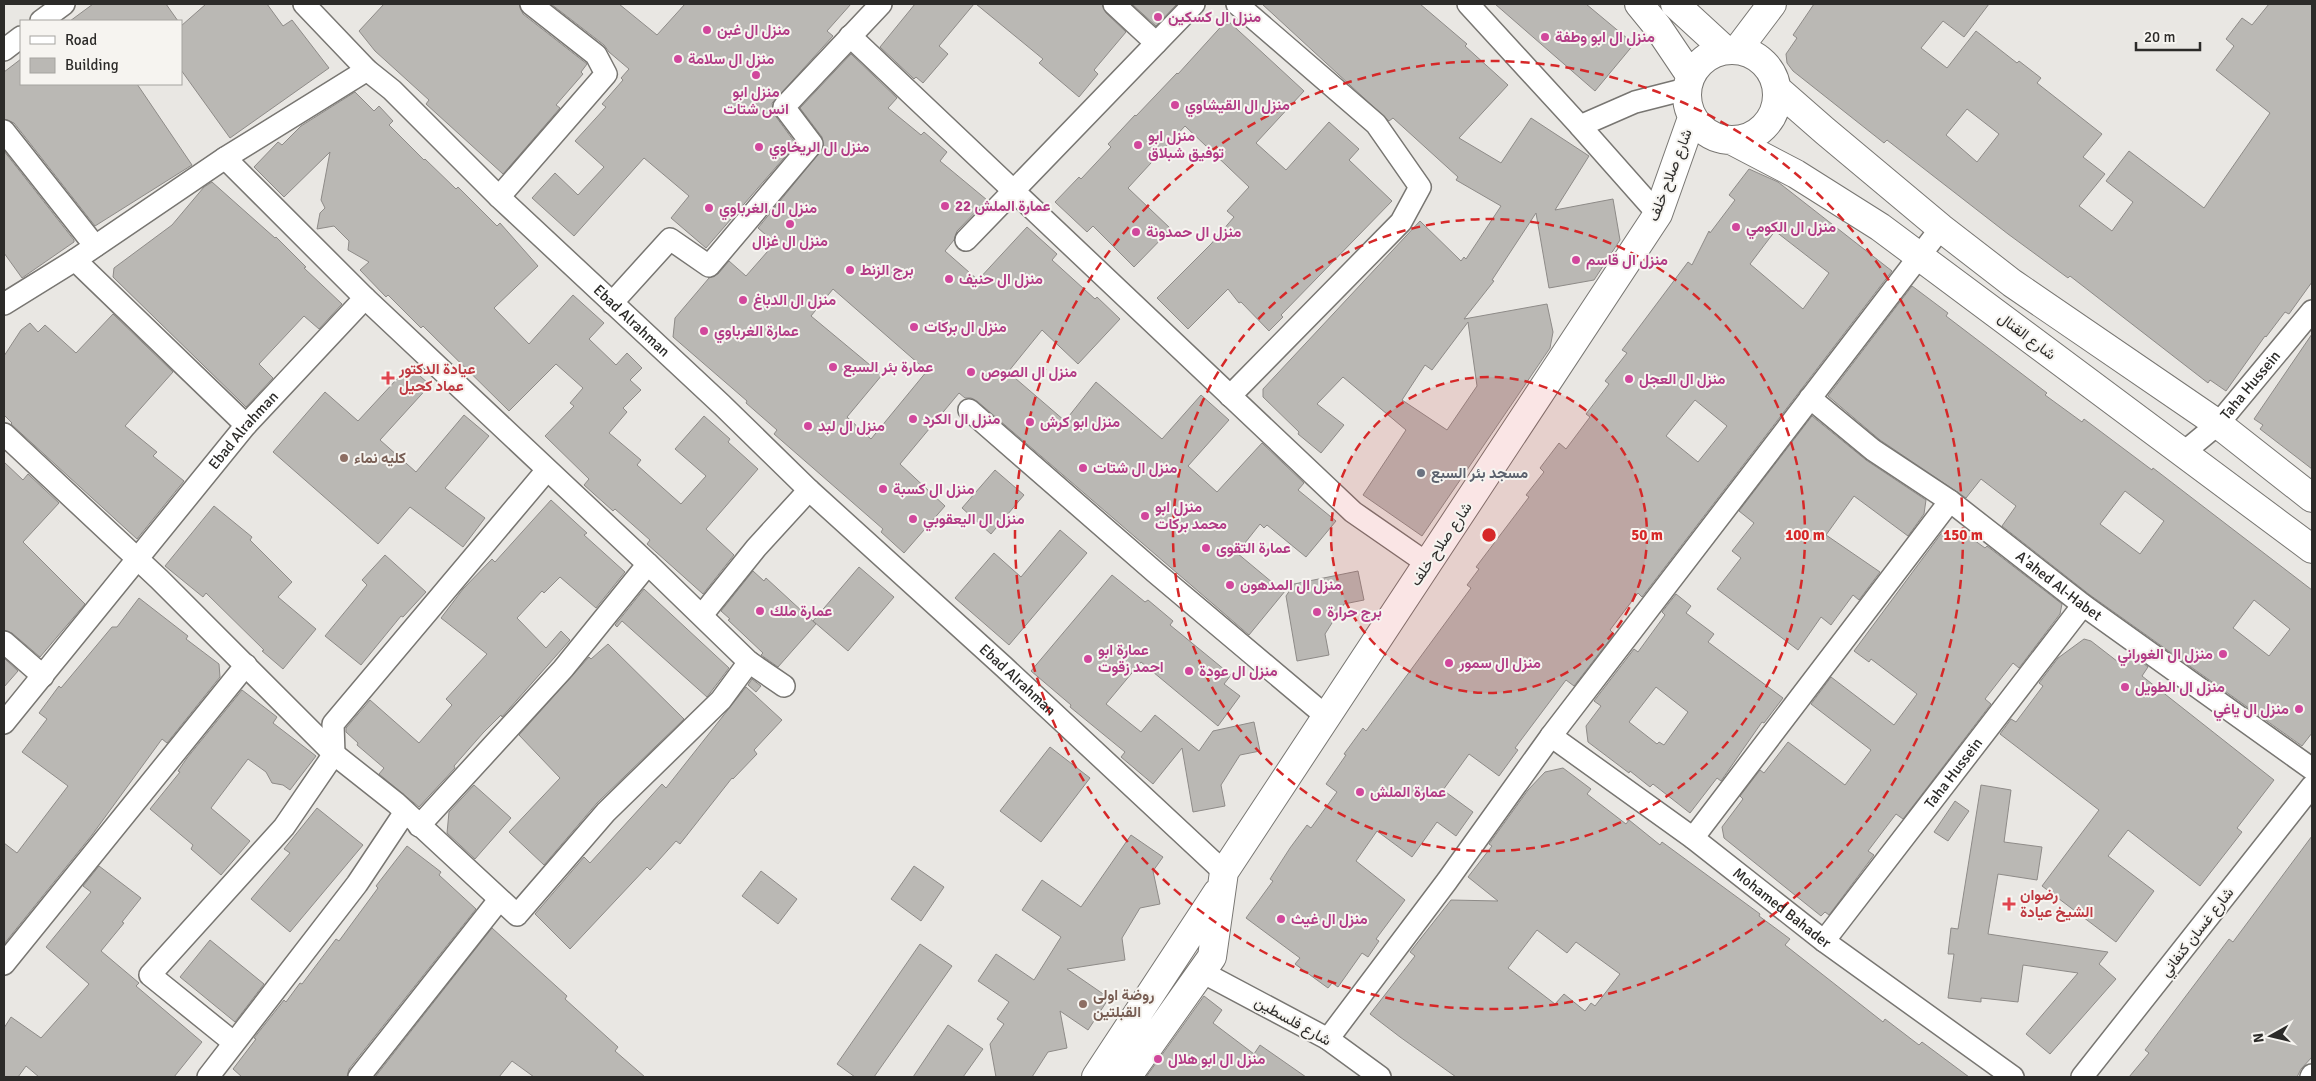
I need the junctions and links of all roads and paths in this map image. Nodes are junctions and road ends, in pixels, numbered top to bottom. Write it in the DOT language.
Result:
graph roads {
  1 [pos="64,4"];
  2 [pos="532,4"];
  3 [pos="880,4"];
  4 [pos="1114,4"];
  5 [pos="1194,4"];
  6 [pos="1237,4"];
  7 [pos="1468,4"];
  8 [pos="1639,4"];
  9 [pos="1674,4"];
  10 [pos="1772,4"];
  11 [pos="309,5"];
  12 [pos="42,20"];
  13 [pos="850,36"];
  14 [pos="20,37"];
  15 [pos="1156,43"];
  16 [pos="1731,49"];
  17 [pos="4,50"];
  18 [pos="368,70"];
  19 [pos="1688,82"];
  20 [pos="1777,88"];
  21 [pos="1692,118"];
  22 [pos="1580,126"];
  23 [pos="4,132"];
  24 [pos="1731,140"];
  25 [pos="225,158"];
  26 [pos="1012,192"];
  27 [pos="499,197"];
  28 [pos="1658,214"];
  29 [pos="1941,228"];
  30 [pos="966,240"];
  31 [pos="95,246"];
  32 [pos="1920,256"];
  33 [pos="75,260"];
  34 [pos="365,298"];
  35 [pos="612,303"];
  36 [pos="4,304"];
  37 [pos="2312,311"];
  38 [pos="1230,396"];
  39 [pos="1810,398"];
  40 [pos="969,410"];
  41 [pos="2218,424"];
  42 [pos="246,425"];
  43 [pos="4,436"];
  44 [pos="2183,453"];
  45 [pos="547,470"];
  46 [pos="809,490"];
  47 [pos="2312,498"];
  48 [pos="1950,501"];
  49 [pos="2312,549"];
  50 [pos="138,560"];
  51 [pos="648,564"];
  52 [pos="1428,564"];
  53 [pos="2083,605"];
  54 [pos="702,615"];
  55 [pos="4,642"];
  56 [pos="749,662"];
  57 [pos="246,665"];
  58 [pos="43,676"];
  59 [pos="784,686"];
  60 [pos="1327,717"];
  61 [pos="4,723"];
  62 [pos="1551,736"];
  63 [pos="334,754"];
  64 [pos="2312,770"];
  65 [pos="2312,786"];
  66 [pos="412,819"];
  67 [pos="1693,838"];
  68 [pos="1223,879"];
  69 [pos="499,900"];
  70 [pos="1824,941"];
  71 [pos="4,964"];
  72 [pos="1202,972"];
  73 [pos="1328,1039"];
  74 [pos="233,1042"];
  75 [pos="1371,1075"];
  76 [pos="208,1077"];
  77 [pos="359,1077"];
  78 [pos="1096,1077"];
  79 [pos="1127,1077"];
  80 [pos="2013,1077"];
  81 [pos="2082,1077"];
  1 -- 12 [label="street"];
  2 -- 27 [label="street"];
  3 -- 13 [label="street"];
  4 -- 15 [label="street"];
  5 -- 15 [label="street"];
  6 -- 38 [label="street"];
  7 -- 22 [label="street"];
  8 -- 19 [label="main road"];
  9 -- 16 [label="main road"];
  10 -- 16 [label="main road"];
  11 -- 18 [label="street, Ebad Alrahman"];
  13 -- 26 [label="street"];
  13 -- 35 [label="street"];
  14 -- 17 [label="street"];
  15 -- 26 [label="street"];
  16 -- 19 [label="main road"];
  16 -- 20 [label="main road"];
  18 -- 25 [label="street"];
  18 -- 27 [label="street, Ebad Alrahman"];
  19 -- 21 [label="main road"];
  19 -- 22 [label="street"];
  20 -- 24 [label="main road"];
  20 -- 29 [label="main road"];
  21 -- 24 [label="main road"];
  21 -- 28 [label="main road, شارع صلاح خلف"];
  22 -- 28 [label="street"];
  23 -- 31 [label="street"];
  24 -- 32 [label="main road, شارع القنال"];
  25 -- 31 [label="street"];
  25 -- 34 [label="street"];
  26 -- 30 [label="street"];
  26 -- 38 [label="street"];
  27 -- 35 [label="street, Ebad Alrahman"];
  28 -- 52 [label="main road, شارع صلاح خلف"];
  29 -- 32 [label="street"];
  29 -- 41 [label="main road"];
  31 -- 33 [label="street"];
  32 -- 39 [label="street"];
  32 -- 44 [label="main road, شارع القنال"];
  33 -- 36 [label="street"];
  33 -- 42 [label="street"];
  34 -- 42 [label="street, Ebad Alrahman"];
  34 -- 45 [label="street"];
  35 -- 46 [label="street, Ebad Alrahman"];
  37 -- 41 [label="street, Taha Hussein"];
  38 -- 52 [label="street"];
  39 -- 48 [label="street, A'ahed Al-Habet"];
  39 -- 62 [label="street"];
  40 -- 60 [label="street"];
  41 -- 44 [label="street, Taha Hussein"];
  41 -- 47 [label="main road"];
  42 -- 50 [label="street, Ebad Alrahman"];
  43 -- 50 [label="street"];
  44 -- 49 [label="main road, شارع القنال"];
  45 -- 51 [label="street"];
  45 -- 63 [label="street"];
  46 -- 54 [label="street"];
  46 -- 68 [label="street, Ebad Alrahman"];
  48 -- 53 [label="street, A'ahed Al-Habet"];
  48 -- 67 [label="street"];
  50 -- 57 [label="street"];
  50 -- 58 [label="street, Ebad Alrahman"];
  51 -- 54 [label="street"];
  51 -- 66 [label="street"];
  52 -- 60 [label="main road, شارع صلاح خلف"];
  53 -- 64 [label="street, A'ahed Al-Habet"];
  53 -- 70 [label="street, Taha Hussein"];
  54 -- 56 [label="street"];
  55 -- 58 [label="street"];
  56 -- 59 [label="street"];
  56 -- 69 [label="street"];
  57 -- 63 [label="street"];
  57 -- 71 [label="street"];
  58 -- 61 [label="street, Ebad Alrahman"];
  60 -- 68 [label="main road, شارع صلاح خلف"];
  62 -- 67 [label="street, Mohamed Bahader"];
  62 -- 73 [label="street"];
  63 -- 66 [label="street"];
  63 -- 74 [label="street"];
  65 -- 81 [label="street, شارع غسان كنفاني"];
  66 -- 69 [label="street"];
  66 -- 74 [label="street"];
  67 -- 70 [label="street, Mohamed Bahader"];
  68 -- 72 [label="main road, شارع صلاح خلف"];
  68 -- 78 [label="main road, شارع صلاح خلف"];
  69 -- 77 [label="street"];
  70 -- 80 [label="street, Mohamed Bahader"];
  72 -- 73 [label="street, شارع فلسطين"];
  72 -- 79 [label="main road, شارع صلاح خلف"];
  73 -- 75 [label="street, شارع فلسطين"];
  74 -- 76 [label="street"];
}
